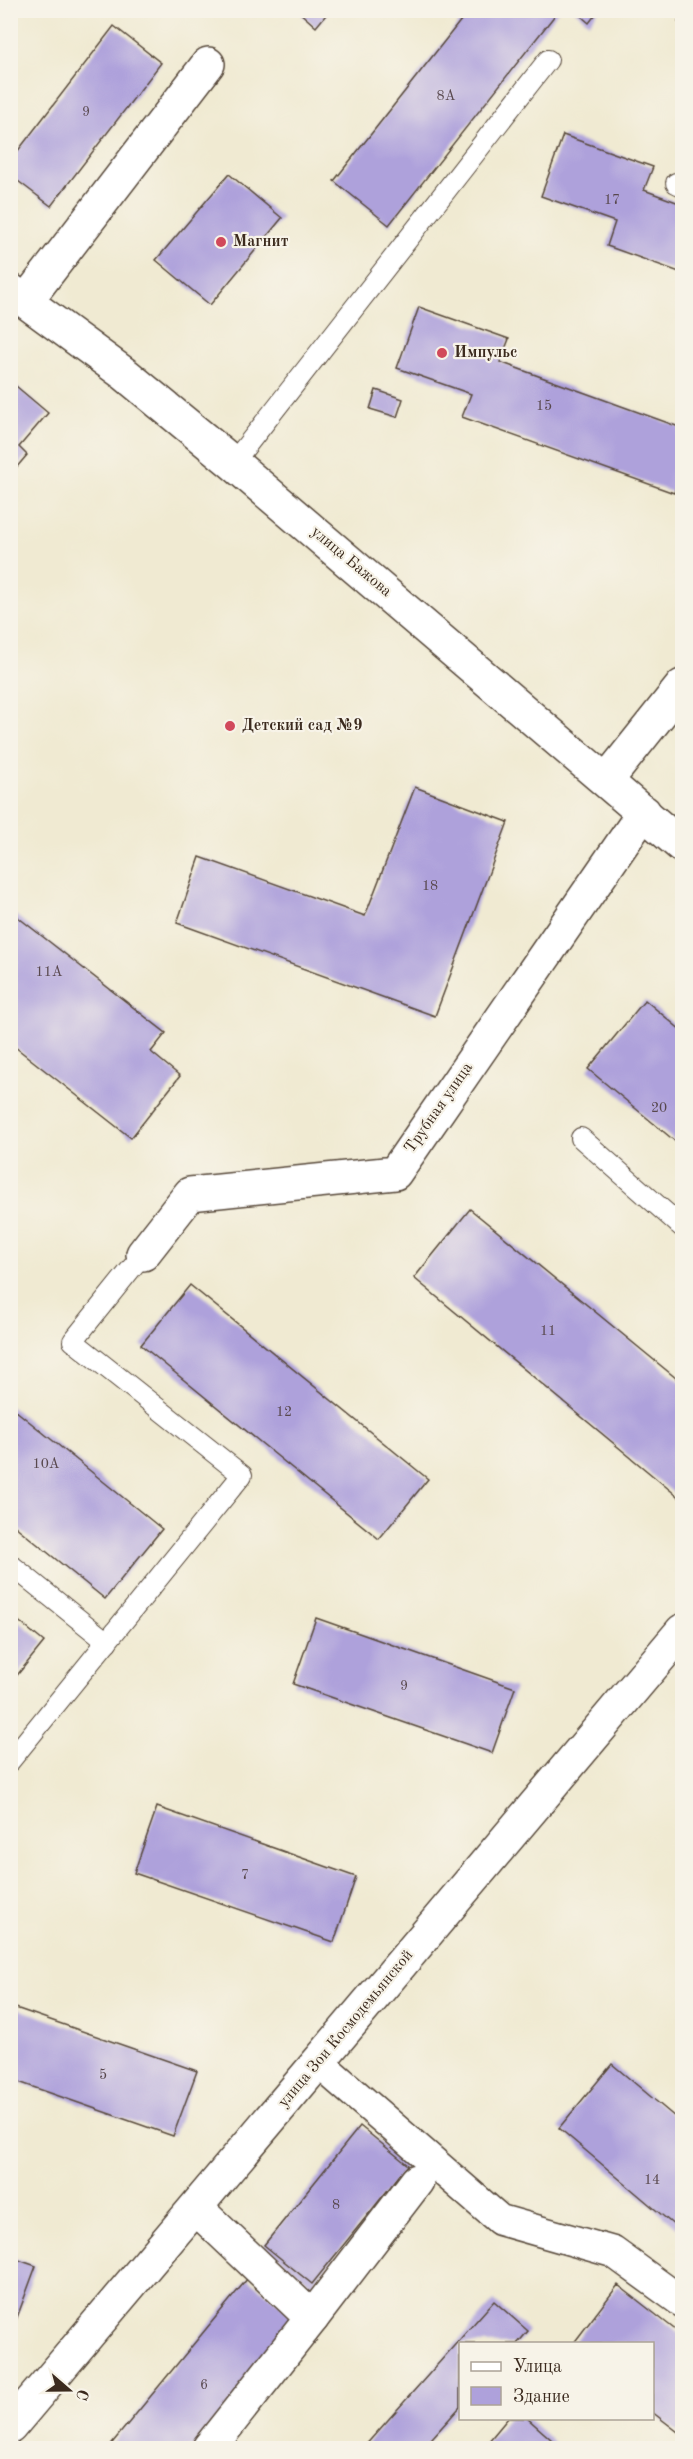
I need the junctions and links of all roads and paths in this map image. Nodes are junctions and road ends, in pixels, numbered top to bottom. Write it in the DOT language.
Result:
graph roads {
  1 [pos="548,60"];
  2 [pos="208,64"];
  3 [pos="18,296"];
  4 [pos="233,463"];
  5 [pos="682,686"];
  6 [pos="607,780"];
  7 [pos="644,812"];
  8 [pos="682,846"];
  9 [pos="581,1138"];
  10 [pos="682,1227"];
  11 [pos="142,1254"];
  12 [pos="10,1564"];
  13 [pos="682,1631"];
  14 [pos="106,1642"];
  15 [pos="10,1761"];
  16 [pos="318,2062"];
  17 [pos="417,2181"];
  18 [pos="196,2208"];
  19 [pos="682,2302"];
  20 [pos="312,2318"];
  21 [pos="10,2427"];
  22 [pos="209,2448"];
  1 -- 4 [label="lane"];
  2 -- 3 [label="street"];
  3 -- 4 [label="street, улица Бажова"];
  4 -- 6 [label="street, улица Бажова"];
  5 -- 6 [label="street"];
  6 -- 7 [label="street, улица Бажова"];
  7 -- 8 [label="street, улица Бажова"];
  7 -- 11 [label="street, Трубная улица"];
  9 -- 10 [label="lane"];
  11 -- 14 [label="lane"];
  12 -- 14 [label="lane"];
  13 -- 16 [label="street, улица Зои Космодемьянской"];
  14 -- 15 [label="lane"];
  16 -- 18 [label="street, улица Зои Космодемьянской"];
  16 -- 19 [label="street"];
  17 -- 20 [label="street"];
  18 -- 20 [label="street"];
  18 -- 21 [label="street, улица Зои Космодемьянской"];
  20 -- 22 [label="street"];
}
